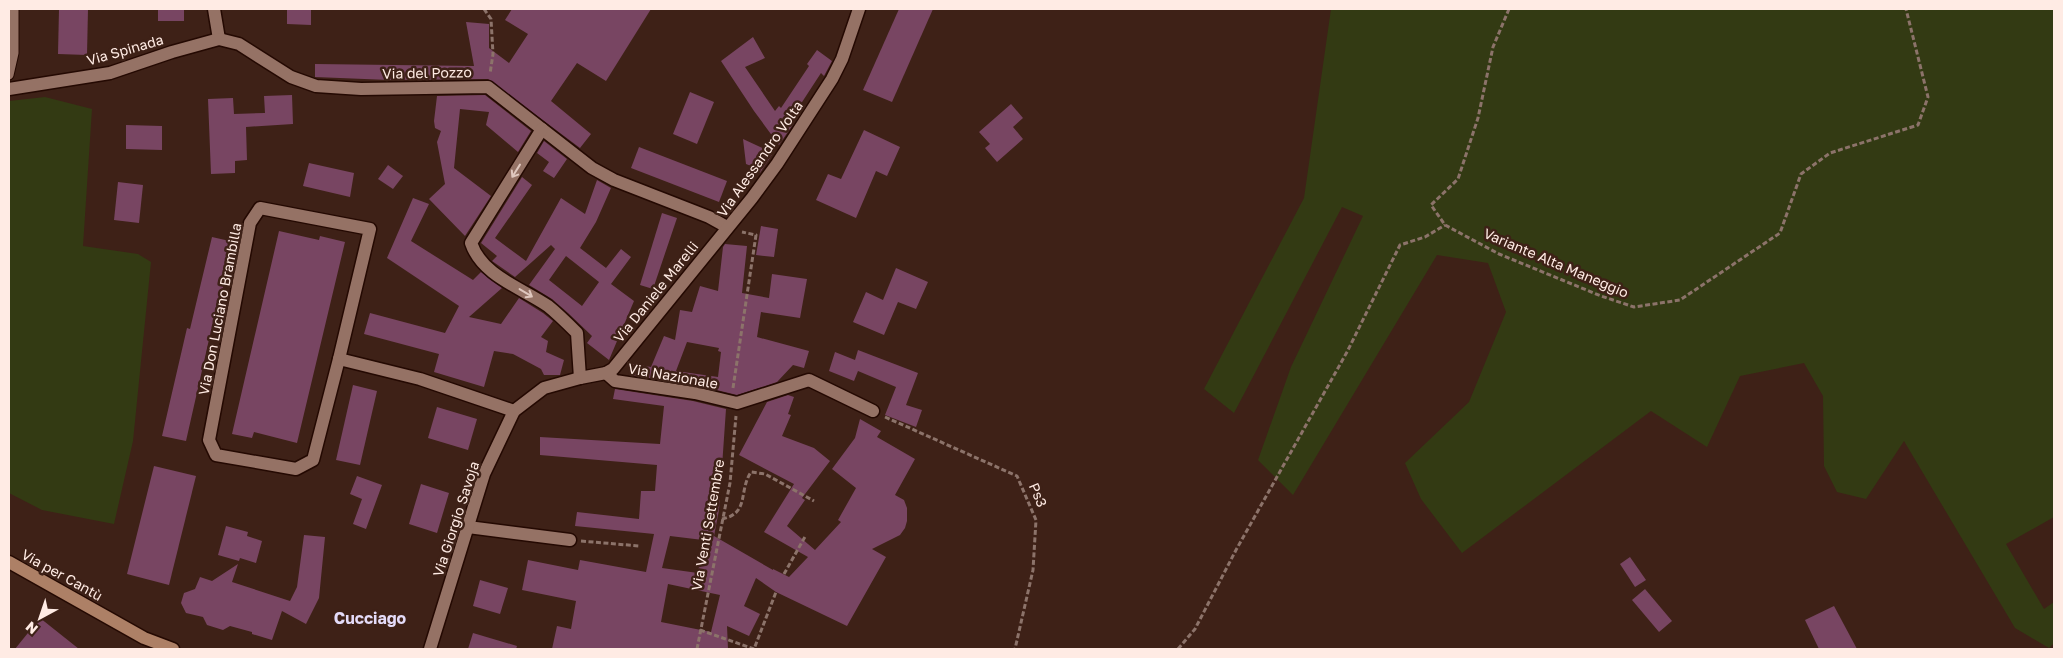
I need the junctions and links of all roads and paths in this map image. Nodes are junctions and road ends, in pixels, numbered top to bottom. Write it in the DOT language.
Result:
graph roads {
  1 [pos="14,9"];
  2 [pos="214,9"];
  3 [pos="484,9"];
  4 [pos="858,9"];
  5 [pos="1509,9"];
  6 [pos="1906,9"];
  7 [pos="219,40"];
  8 [pos="9,75"];
  9 [pos="488,87"];
  10 [pos="9,89"];
  11 [pos="542,129"];
  12 [pos="1444,225"];
  13 [pos="727,227"];
  14 [pos="339,359"];
  15 [pos="606,373"];
  16 [pos="580,378"];
  17 [pos="737,403"];
  18 [pos="514,411"];
  19 [pos="873,411"];
  20 [pos="814,501"];
  21 [pos="722,519"];
  22 [pos="468,527"];
  23 [pos="806,535"];
  24 [pos="570,540"];
  25 [pos="639,546"];
  26 [pos="9,562"];
  27 [pos="784,574"];
  28 [pos="776,592"];
  29 [pos="700,630"];
  30 [pos="169,648"];
  31 [pos="430,649"];
  32 [pos="697,649"];
  33 [pos="1016,649"];
  34 [pos="1178,649"];
  1 -- 8 [label="lane"];
  2 -- 7 [label="street"];
  3 -- 9 [label="path"];
  4 -- 13 [label="street, Via Alessandro Volta"];
  5 -- 12 [label="path"];
  6 -- 12 [label="path, Variante Alta Maneggio"];
  7 -- 9 [label="street, Via del Pozzo"];
  7 -- 10 [label="street, Via Spinada"];
  9 -- 11 [label="street, Via del Pozzo"];
  11 -- 13 [label="street, Via del Pozzo"];
  11 -- 16 [label="street, one-way"];
  12 -- 34 [label="path"];
  13 -- 15 [label="street, Via Daniele Marelli"];
  13 -- 17 [label="path, Via Alessandro Volta"];
  14 -- 14 [label="street, Via Don Luciano Brambilla"];
  14 -- 18 [label="street"];
  15 -- 16 [label="street, Via Giorgio Savoja"];
  15 -- 17 [label="street, Via Nazionale"];
  16 -- 18 [label="street, Via Giorgio Savoja"];
  17 -- 19 [label="street"];
  17 -- 21 [label="path, Via Venti Settembre"];
  18 -- 22 [label="street, Via Giorgio Savoja"];
  19 -- 33 [label="path, Ps3"];
  20 -- 21 [label="path"];
  21 -- 29 [label="path, Via Venti Settembre"];
  22 -- 24 [label="street"];
  22 -- 31 [label="street, Via Giorgio Savoja"];
  23 -- 27 [label="path"];
  24 -- 25 [label="path"];
  26 -- 30 [label="main road, Via per Cantù"];
  28 -- 29 [label="path"];
  29 -- 32 [label="path, Via Venti Settembre"];
}
